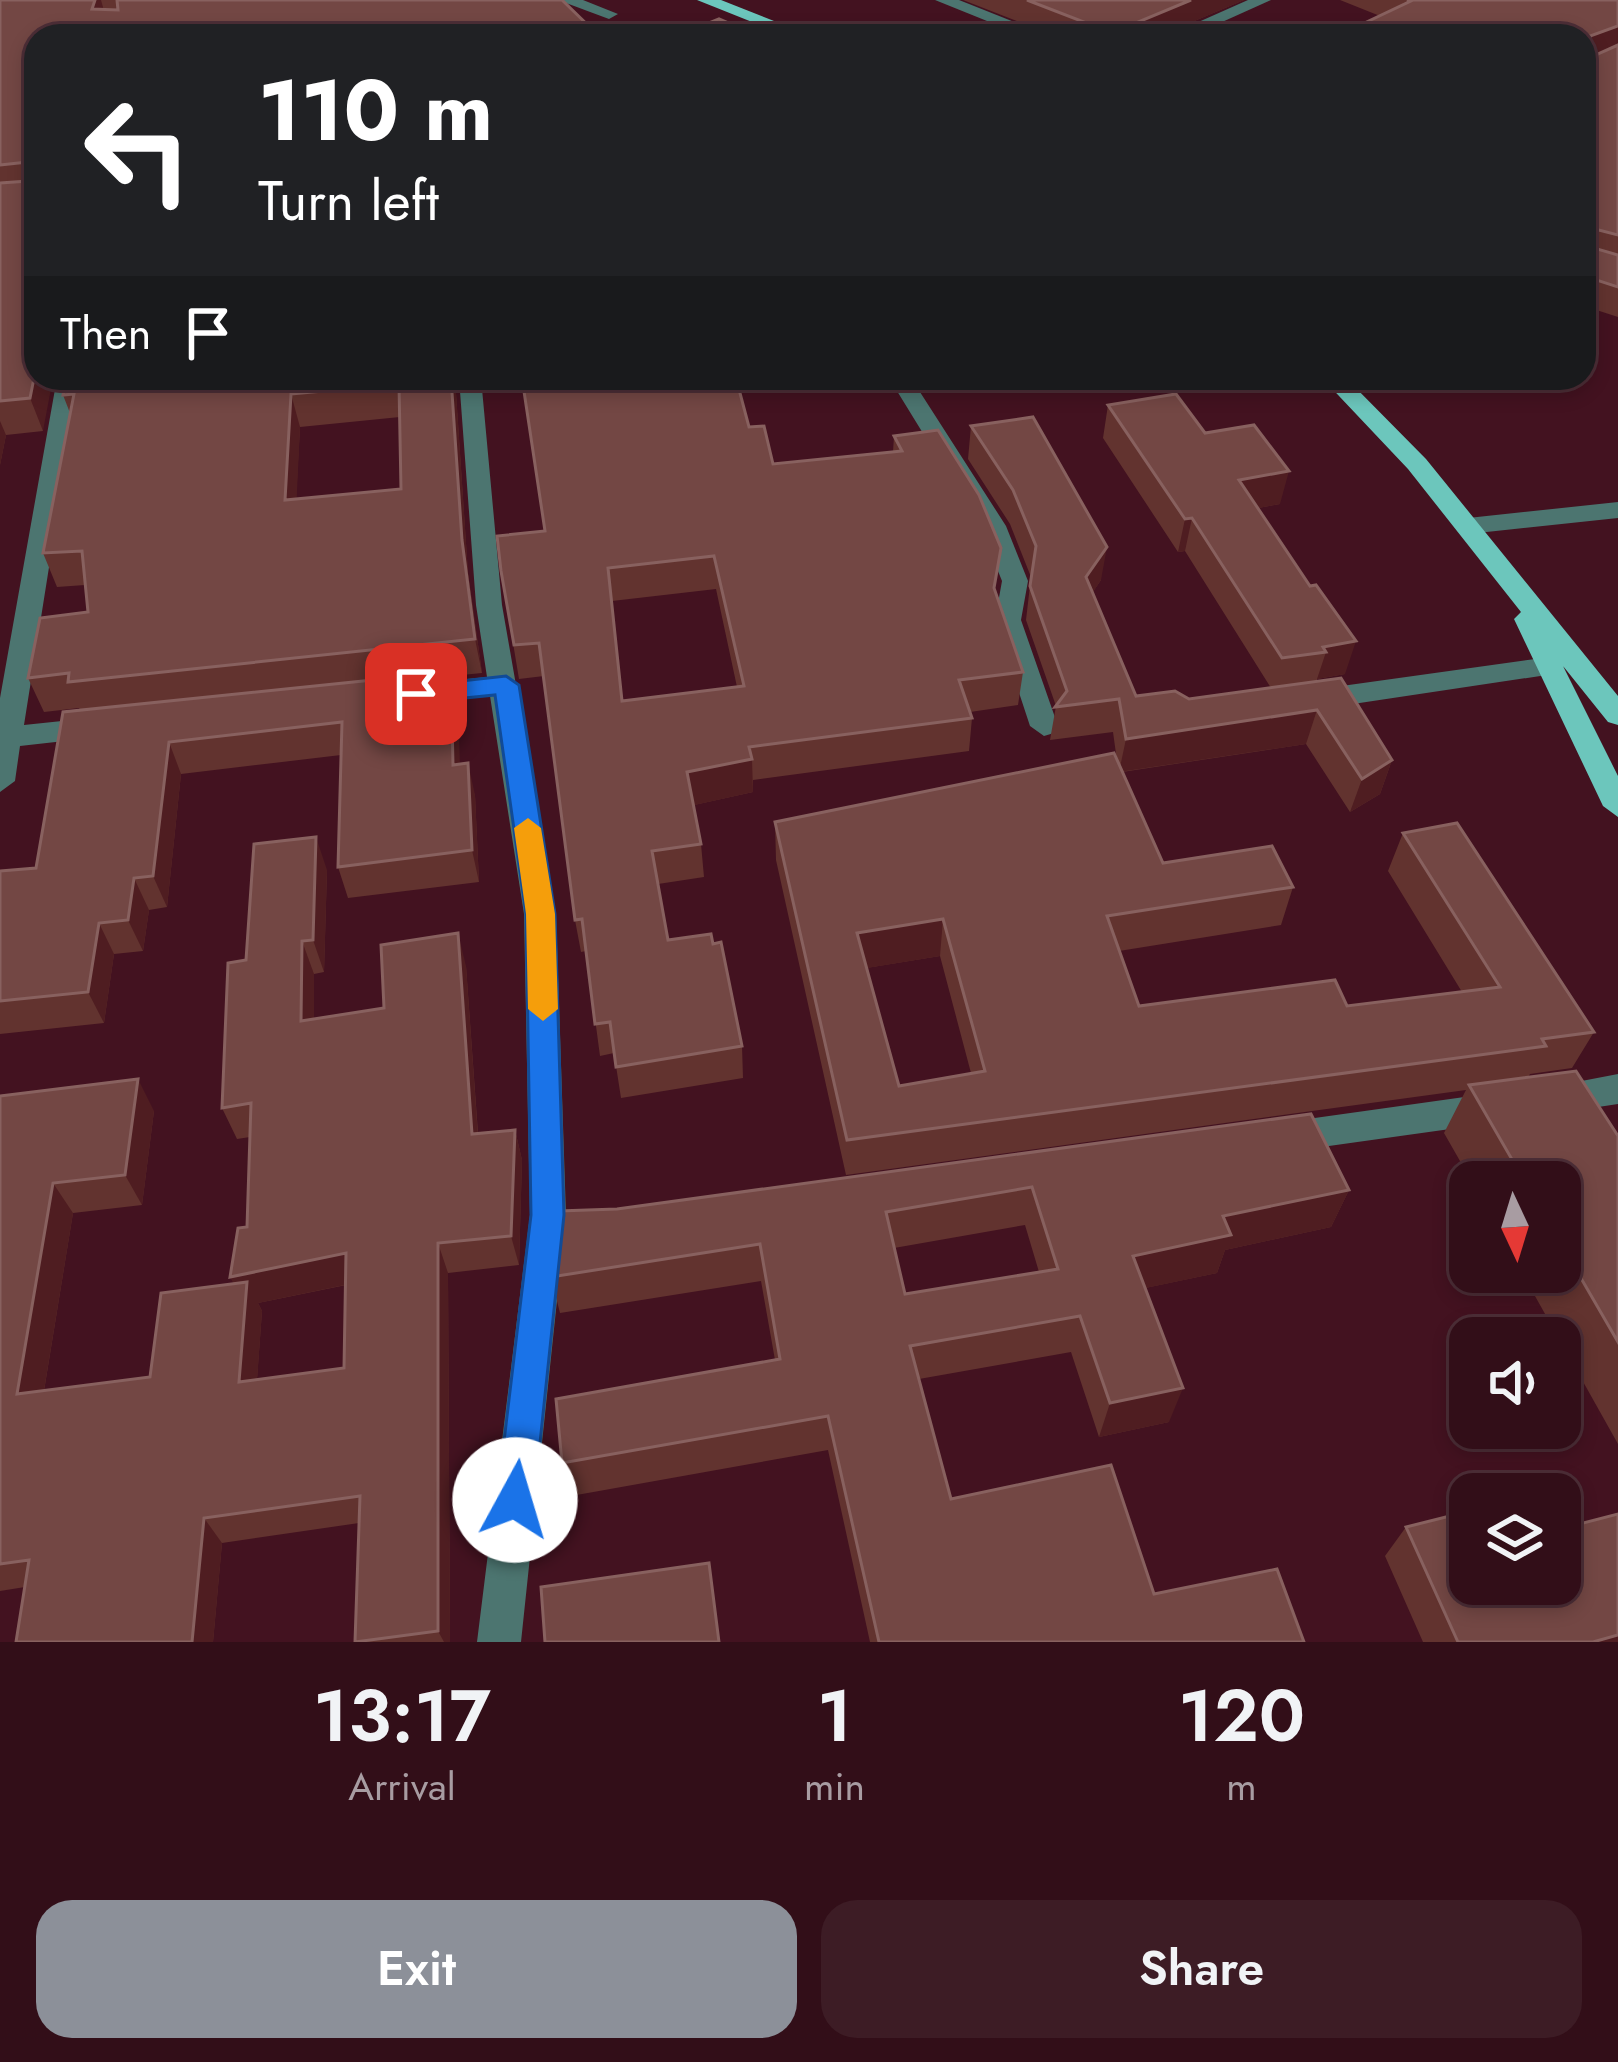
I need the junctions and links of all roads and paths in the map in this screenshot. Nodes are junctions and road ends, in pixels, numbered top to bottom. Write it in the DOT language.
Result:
graph roads {
  1 [pos="566,0"];
  2 [pos="705,0"];
  3 [pos="943,0"];
  4 [pos="1263,0"];
  5 [pos="609,14"];
  6 [pos="770,24"];
  7 [pos="1008,24"];
  8 [pos="1205,24"];
  9 [pos="66,390"];
  10 [pos="471,390"];
  11 [pos="908,390"];
  12 [pos="1345,390"];
  13 [pos="1618,510"];
  14 [pos="1468,526"];
  15 [pos="1501,565"];
  16 [pos="1550,666"];
  17 [pos="506,685"];
  18 [pos="388,698"];
  19 [pos="1273,705"];
  20 [pos="1618,715"];
  21 [pos="129,724"];
  22 [pos="1043,726"];
  23 [pos="10,737"];
  24 [pos="0,781"];
  25 [pos="1618,806"];
  26 [pos="1618,1089"];
  27 [pos="1250,1142"];
  28 [pos="548,1215"];
  29 [pos="585,1221"];
  30 [pos="499,1642"];
  1 -- 5 [label="street"];
  2 -- 6 [label="main road"];
  3 -- 7 [label="street"];
  4 -- 8 [label="street"];
  9 -- 23 [label="street"];
  10 -- 17 [label="street"];
  11 -- 22 [label="street"];
  12 -- 14 [label="main road"];
  13 -- 14 [label="street"];
  14 -- 15 [label="main road"];
  15 -- 16 [label="main road"];
  15 -- 20 [label="main road"];
  16 -- 19 [label="street"];
  16 -- 25 [label="main road"];
  17 -- 18 [label="street"];
  17 -- 28 [label="street"];
  21 -- 23 [label="street"];
  23 -- 24 [label="street"];
  26 -- 27 [label="street"];
  28 -- 29 [label="street"];
  28 -- 30 [label="street"];
}
